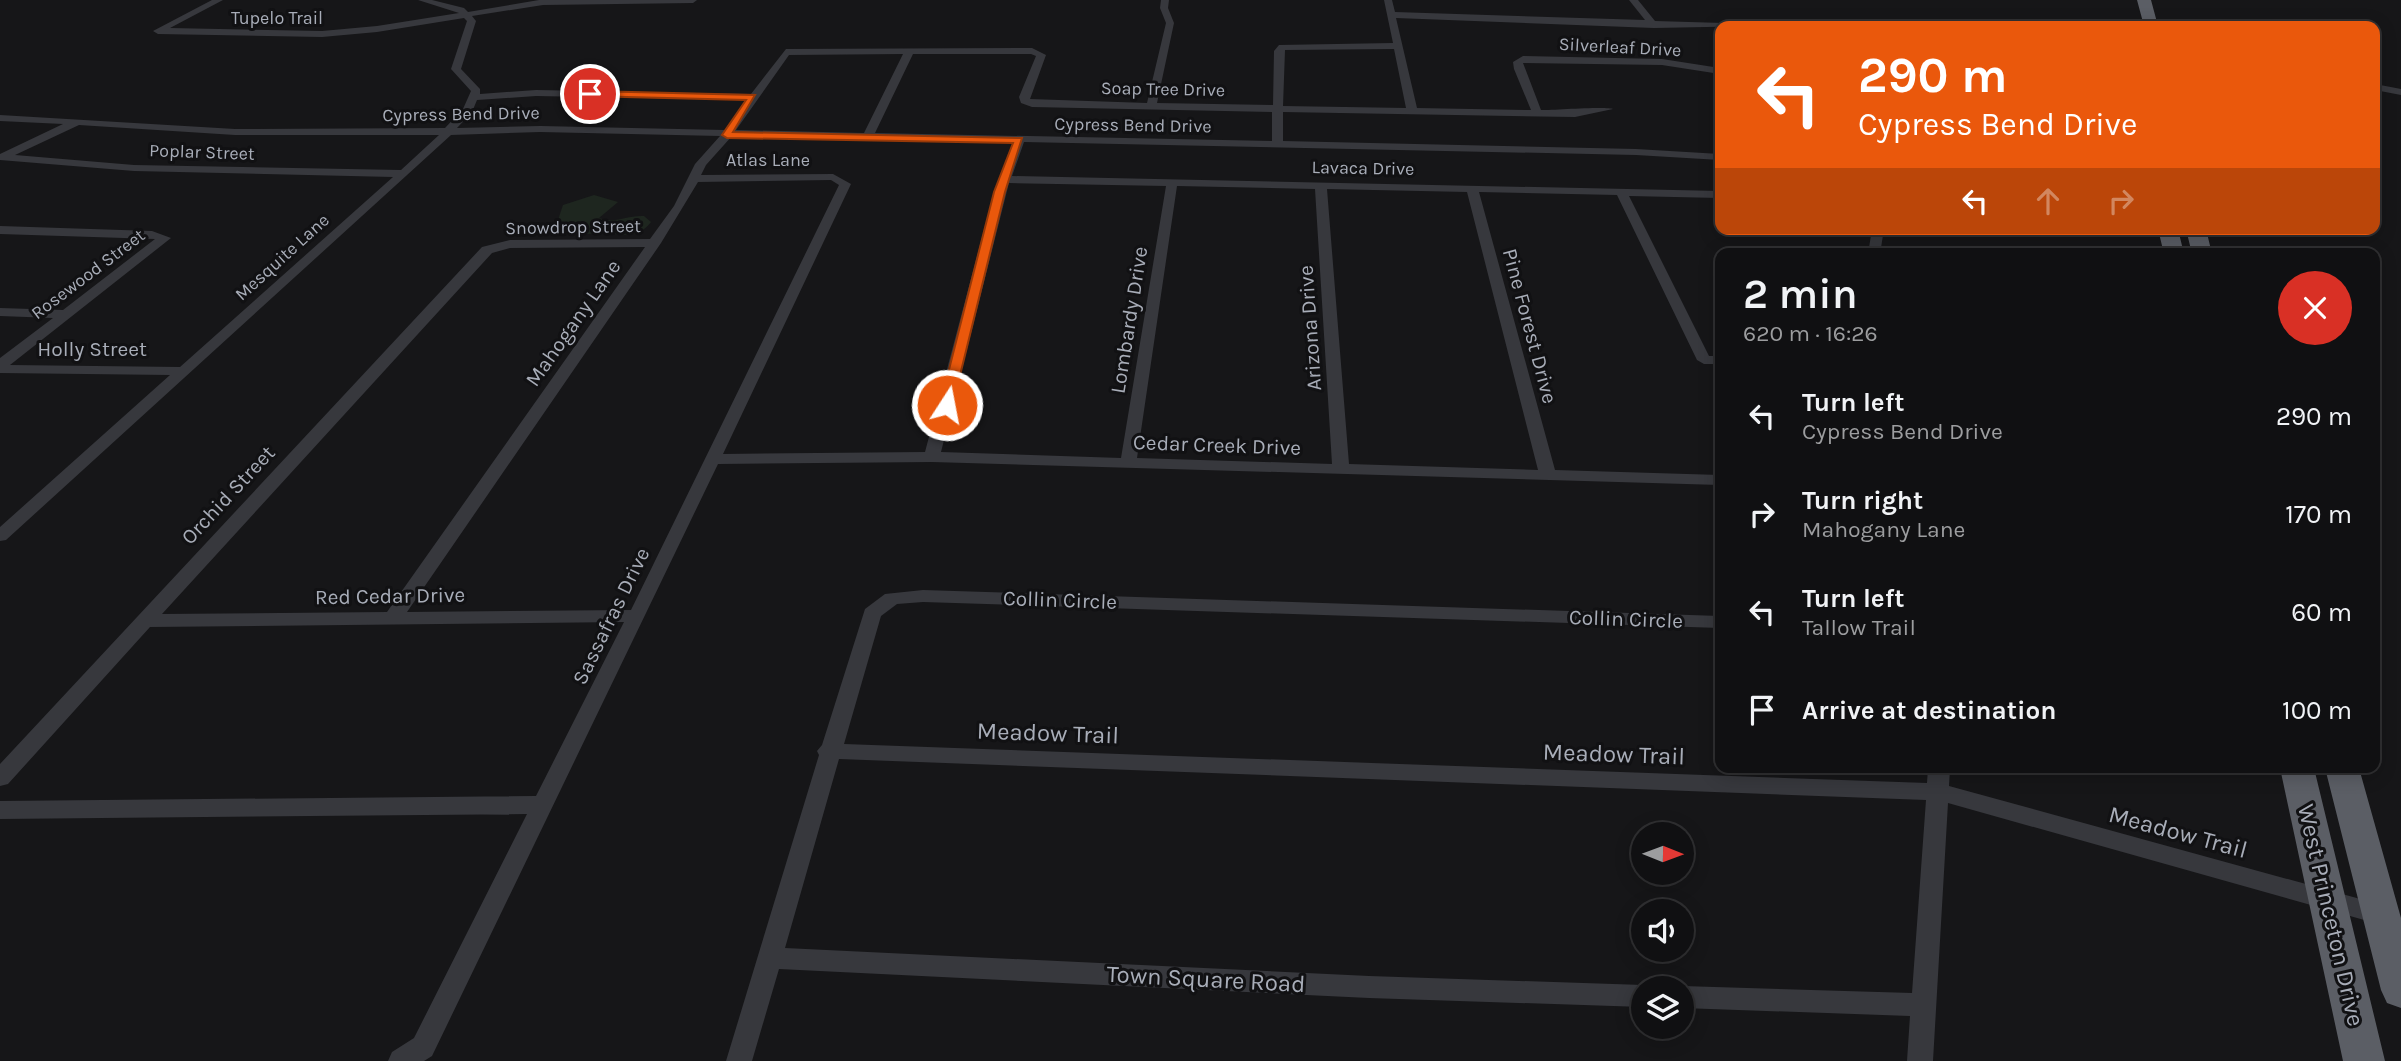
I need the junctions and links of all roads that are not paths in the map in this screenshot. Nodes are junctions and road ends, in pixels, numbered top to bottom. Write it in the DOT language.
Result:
graph roads {
  1 [pos="219,0"];
  2 [pos="422,0"];
  3 [pos="1165,0"];
  4 [pos="1388,0"];
  5 [pos="1633,0"];
  6 [pos="2144,0"];
  7 [pos="691,1"];
  8 [pos="468,14"];
  9 [pos="1390,15"];
  10 [pos="2150,21"];
  11 [pos="1654,24"];
  12 [pos="1715,25"];
  13 [pos="1396,46"];
  14 [pos="910,50"];
  15 [pos="786,52"];
  16 [pos="1715,70"];
  17 [pos="2380,87"];
  18 [pos="2401,92"];
  19 [pos="476,97"];
  20 [pos="752,97"];
  21 [pos="1151,106"];
  22 [pos="1279,108"];
  23 [pos="1608,110"];
  24 [pos="1412,111"];
  25 [pos="1536,113"];
  26 [pos="0,118"];
  27 [pos="80,121"];
  28 [pos="447,131"];
  29 [pos="727,135"];
  30 [pos="867,138"];
  31 [pos="1019,141"];
  32 [pos="1277,145"];
  33 [pos="1715,157"];
  34 [pos="0,158"];
  35 [pos="403,174"];
  36 [pos="693,179"];
  37 [pos="1004,179"];
  38 [pos="842,180"];
  39 [pos="1172,182"];
  40 [pos="1321,185"];
  41 [pos="1472,188"];
  42 [pos="1620,190"];
  43 [pos="1715,194"];
  44 [pos="0,230"];
  45 [pos="655,243"];
  46 [pos="492,247"];
  47 [pos="0,312"];
  48 [pos="68,314"];
  49 [pos="1715,360"];
  50 [pos="0,367"];
  51 [pos="183,371"];
  52 [pos="932,457"];
  53 [pos="712,458"];
  54 [pos="1128,463"];
  55 [pos="1341,469"];
  56 [pos="1548,475"];
  57 [pos="1715,480"];
  58 [pos="0,536"];
  59 [pos="637,616"];
  60 [pos="393,618"];
  61 [pos="143,621"];
  62 [pos="1715,622"];
  63 [pos="828,751"];
  64 [pos="2298,773"];
  65 [pos="2343,773"];
  66 [pos="0,778"];
  67 [pos="1939,780"];
  68 [pos="541,805"];
  69 [pos="0,810"];
  70 [pos="2329,901"];
  71 [pos="2382,915"];
  72 [pos="768,958"];
  73 [pos="2401,990"];
  74 [pos="1631,996"];
  75 [pos="1694,997"];
  76 [pos="1923,1005"];
  77 [pos="401,1061"];
  78 [pos="739,1061"];
  79 [pos="1920,1061"];
  80 [pos="2364,1061"];
  1 -- 8 [label="street, Tupelo Trail"];
  2 -- 8 [label="street"];
  3 -- 21 [label="street"];
  4 -- 9 [label="street"];
  5 -- 11 [label="street"];
  6 -- 10 [label="highway"];
  7 -- 8 [label="street, Tupelo Trail"];
  8 -- 19 [label="street"];
  9 -- 11 [label="street"];
  9 -- 13 [label="street"];
  11 -- 12 [label="street"];
  13 -- 22 [label="street"];
  13 -- 24 [label="street"];
  14 -- 15 [label="street, Soap Tree Drive"];
  14 -- 21 [label="street, Soap Tree Drive"];
  14 -- 30 [label="street"];
  15 -- 20 [label="street, Mahogany Lane"];
  16 -- 25 [label="street, Silverleaf Drive"];
  17 -- 18 [label="street"];
  19 -- 20 [label="street"];
  19 -- 28 [label="street, Mesquite Lane"];
  20 -- 29 [label="street, Mahogany Lane"];
  21 -- 22 [label="street, Soap Tree Drive"];
  22 -- 24 [label="street, Soap Tree Drive"];
  22 -- 32 [label="street"];
  23 -- 25 [label="street, Soap Tree Drive"];
  24 -- 25 [label="street, Soap Tree Drive"];
  26 -- 27 [label="street, Cypress Bend Drive"];
  27 -- 28 [label="street, Cypress Bend Drive"];
  27 -- 34 [label="street"];
  28 -- 29 [label="street, Cypress Bend Drive"];
  28 -- 35 [label="street, Mesquite Lane"];
  29 -- 30 [label="street, Cypress Bend Drive"];
  29 -- 36 [label="street, Mahogany Lane"];
  30 -- 31 [label="street, Cypress Bend Drive"];
  31 -- 32 [label="street, Cypress Bend Drive"];
  31 -- 37 [label="street"];
  32 -- 33 [label="street, Cypress Bend Drive"];
  34 -- 35 [label="street, Poplar Street"];
  35 -- 51 [label="street, Mesquite Lane"];
  36 -- 38 [label="street, Atlas Lane"];
  36 -- 45 [label="street, Mahogany Lane"];
  37 -- 39 [label="street, Lavaca Drive"];
  37 -- 52 [label="street"];
  38 -- 53 [label="street, Sassafras Drive"];
  39 -- 40 [label="street, Lavaca Drive"];
  39 -- 54 [label="street, Lombardy Drive"];
  40 -- 41 [label="street, Lavaca Drive"];
  40 -- 55 [label="street, Arizona Drive"];
  41 -- 42 [label="street, Lavaca Drive"];
  41 -- 56 [label="street, Pine Forest Drive"];
  42 -- 43 [label="street, Lavaca Drive"];
  42 -- 49 [label="street"];
  44 -- 48 [label="street, Rosewood Street"];
  45 -- 46 [label="street, Snowdrop Street"];
  45 -- 60 [label="street, Mahogany Lane"];
  46 -- 61 [label="street, Orchid Street"];
  47 -- 48 [label="street"];
  48 -- 50 [label="street, Rosewood Street"];
  50 -- 51 [label="street, Holly Street"];
  51 -- 58 [label="street, Mesquite Lane"];
  52 -- 53 [label="street, Cedar Creek Drive"];
  52 -- 54 [label="street, Cedar Creek Drive"];
  53 -- 59 [label="street, Sassafras Drive"];
  54 -- 55 [label="street, Cedar Creek Drive"];
  55 -- 56 [label="street, Cedar Creek Drive"];
  56 -- 57 [label="street, Cedar Creek Drive"];
  59 -- 60 [label="street, Red Cedar Drive"];
  59 -- 68 [label="street, Sassafras Drive"];
  60 -- 61 [label="street, Red Cedar Drive"];
  61 -- 66 [label="street, Orchid Street"];
  62 -- 63 [label="street, Collin Circle"];
  63 -- 67 [label="street, Meadow Trail"];
  63 -- 72 [label="street, Collin Circle"];
  64 -- 70 [label="highway, West Princeton Drive"];
  65 -- 71 [label="highway, West Princeton Drive"];
  67 -- 70 [label="street, Meadow Trail"];
  67 -- 76 [label="street"];
  68 -- 69 [label="street"];
  68 -- 77 [label="street, Sassafras Drive"];
  70 -- 71 [label="street, Meadow Trail"];
  70 -- 80 [label="highway, West Princeton Drive"];
  71 -- 73 [label="highway, West Princeton Drive"];
  72 -- 74 [label="street, Town Square Road"];
  72 -- 78 [label="street, Collin Circle"];
  75 -- 76 [label="street"];
  76 -- 79 [label="street"];
}
